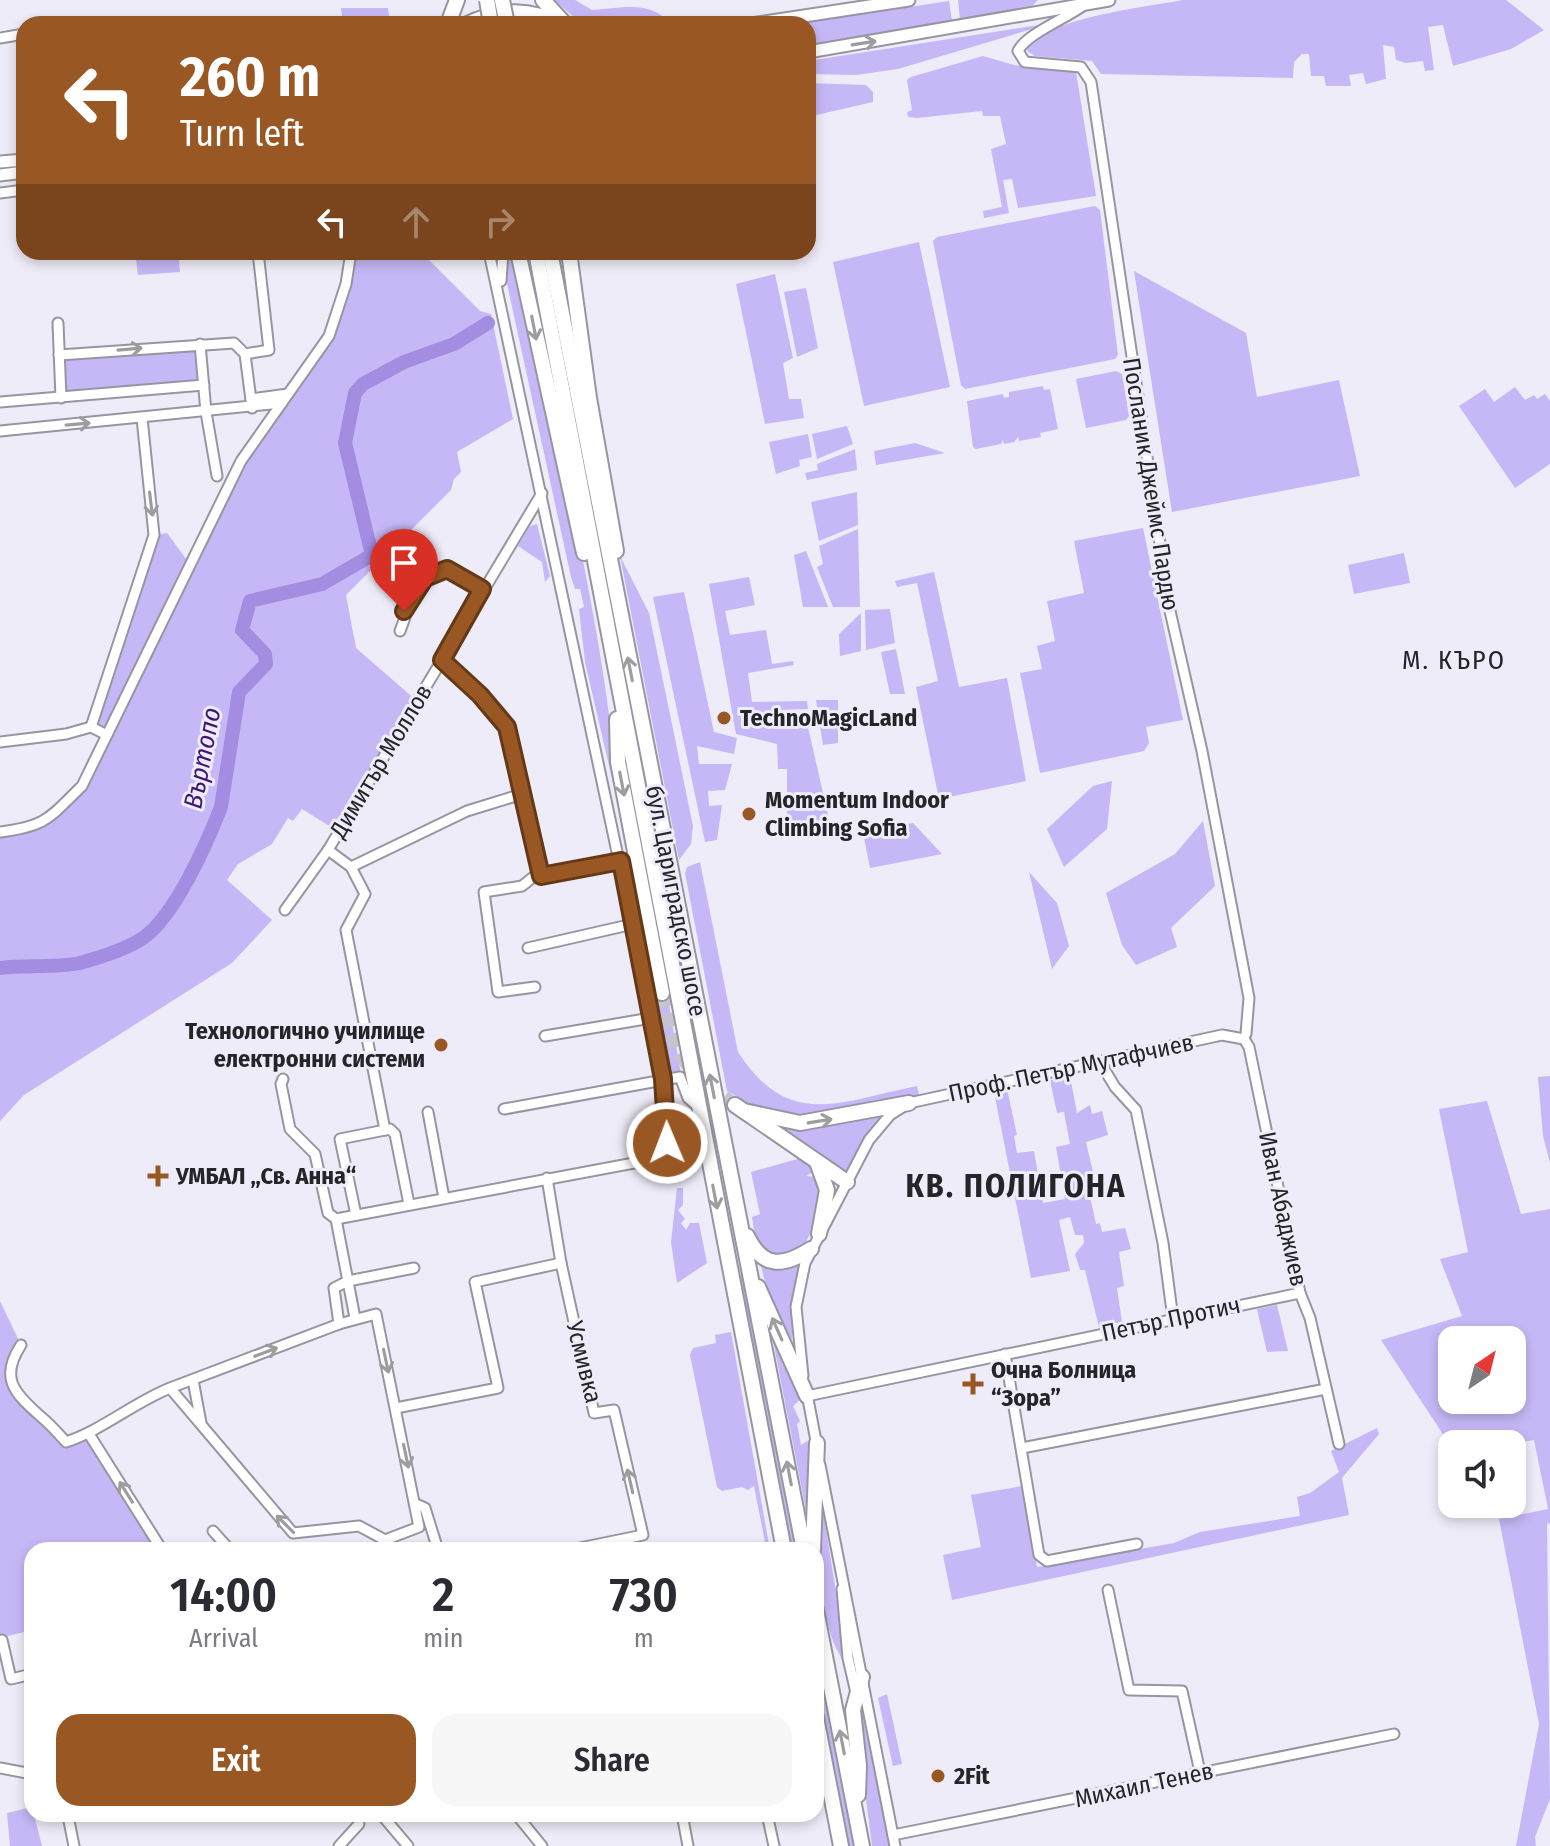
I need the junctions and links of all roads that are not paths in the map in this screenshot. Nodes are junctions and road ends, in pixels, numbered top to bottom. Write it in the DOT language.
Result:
graph roads {
  1 [pos="543,0"];
  2 [pos="909,0"];
  3 [pos="1043,0"];
  4 [pos="1109,0"];
  5 [pos="1070,11"];
  6 [pos="1031,14"];
  7 [pos="480,16"];
  8 [pos="545,16"];
  9 [pos="557,16"];
  10 [pos="816,16"];
  11 [pos="816,51"];
  12 [pos="259,260"];
  13 [pos="350,260"];
  14 [pos="491,260"];
  15 [pos="503,260"];
  16 [pos="520,260"];
  17 [pos="538,260"];
  18 [pos="551,260"];
  19 [pos="570,260"];
  20 [pos="501,297"];
  21 [pos="58,323"];
  22 [pos="200,344"];
  23 [pos="245,354"];
  24 [pos="59,355"];
  25 [pos="563,361"];
  26 [pos="204,385"];
  27 [pos="61,398"];
  28 [pos="285,399"];
  29 [pos="0,402"];
  30 [pos="252,404"];
  31 [pos="206,412"];
  32 [pos="142,418"];
  33 [pos="0,431"];
  34 [pos="217,476"];
  35 [pos="542,493"];
  36 [pos="482,589"];
  37 [pos="602,603"];
  38 [pos="618,607"];
  39 [pos="400,631"];
  40 [pos="442,660"];
  41 [pos="617,679"];
  42 [pos="91,727"];
  43 [pos="107,735"];
  44 [pos="0,742"];
  45 [pos="522,794"];
  46 [pos="0,832"];
  47 [pos="328,850"];
  48 [pos="621,861"];
  49 [pos="351,867"];
  50 [pos="541,876"];
  51 [pos="285,910"];
  52 [pos="633,924"];
  53 [pos="528,948"];
  54 [pos="535,987"];
  55 [pos="662,993"];
  56 [pos="651,1018"];
  57 [pos="1246,1034"];
  58 [pos="545,1036"];
  59 [pos="1233,1037"];
  60 [pos="1100,1062"];
  61 [pos="283,1079"];
  62 [pos="663,1079"];
  63 [pos="909,1103"];
  64 [pos="697,1106"];
  65 [pos="504,1109"];
  66 [pos="428,1112"];
  67 [pos="388,1130"];
  68 [pos="812,1159"];
  69 [pos="547,1178"];
  70 [pos="847,1182"];
  71 [pos="444,1198"];
  72 [pos="409,1204"];
  73 [pos="356,1215"];
  74 [pos="738,1218"];
  75 [pos="336,1219"];
  76 [pos="819,1234"];
  77 [pos="811,1249"];
  78 [pos="747,1262"];
  79 [pos="561,1263"];
  80 [pos="414,1268"];
  81 [pos="348,1281"];
  82 [pos="1300,1293"];
  83 [pos="355,1318"];
  84 [pos="1173,1319"];
  85 [pos="339,1324"];
  86 [pos="21,1345"];
  87 [pos="1005,1354"];
  88 [pos="193,1380"];
  89 [pos="170,1388"];
  90 [pos="1326,1389"];
  91 [pos="807,1396"];
  92 [pos="396,1408"];
  93 [pos="202,1426"];
  94 [pos="89,1434"];
  95 [pos="817,1443"];
  96 [pos="1339,1444"];
  97 [pos="1022,1448"];
  98 [pos="416,1504"];
  99 [pos="213,1531"];
  100 [pos="157,1542"];
  101 [pos="223,1542"];
  102 [pos="436,1542"];
  103 [pos="609,1542"];
  104 [pos="782,1542"];
  105 [pos="802,1542"];
  106 [pos="813,1542"];
  107 [pos="1137,1544"];
  108 [pos="843,1579"];
  109 [pos="1108,1590"];
  110 [pos="2,1640"];
  111 [pos="824,1651"];
  112 [pos="24,1676"];
  113 [pos="862,1677"];
  114 [pos="857,1697"];
  115 [pos="872,1733"];
  116 [pos="1394,1734"];
  117 [pos="824,1758"];
  118 [pos="0,1768"];
  119 [pos="24,1772"];
  120 [pos="1200,1772"];
  121 [pos="857,1820"];
  122 [pos="69,1822"];
  123 [pos="388,1822"];
  124 [pos="522,1822"];
  125 [pos="684,1822"];
  126 [pos="769,1822"];
  127 [pos="359,1824"];
  128 [pos="893,1835"];
  129 [pos="74,1846"];
  130 [pos="339,1846"];
  131 [pos="408,1846"];
  132 [pos="542,1846"];
  133 [pos="688,1846"];
  134 [pos="774,1846"];
  135 [pos="841,1846"];
  136 [pos="862,1846"];
  137 [pos="895,1846"];
  1 -- 9 [label="highway"];
  2 -- 10 [label="main road"];
  3 -- 6 [label="main road"];
  4 -- 5 [label="main road"];
  5 -- 6 [label="main road"];
  5 -- 57 [label="street, Посланик Джеймс Пардю"];
  11 -- 6 [label="main road, one-way"];
  7 -- 8 [label="main road"];
  12 -- 23 [label="street"];
  13 -- 28 [label="street"];
  14 -- 20 [label="street, бул. Цариградско шосе"];
  15 -- 20 [label="street, бул. Цариградско шосе"];
  16 -- 37 [label="highway, one-way"];
  17 -- 25 [label="highway, бул. Цариградско шосе"];
  18 -- 25 [label="highway, бул. Цариградско шосе"];
  19 -- 38 [label="highway"];
  20 -- 35 [label="street, бул. Цариградско шосе"];
  21 -- 24 [label="street"];
  22 -- 23 [label="street"];
  24 -- 22 [label="street, one-way"];
  22 -- 26 [label="street"];
  23 -- 30 [label="street"];
  24 -- 27 [label="street"];
  25 -- 37 [label="highway, бул. Цариградско шосе"];
  25 -- 38 [label="highway, бул. Цариградско шосе"];
  26 -- 27 [label="street"];
  26 -- 31 [label="street"];
  27 -- 29 [label="street"];
  28 -- 30 [label="street"];
  28 -- 43 [label="street"];
  30 -- 31 [label="street"];
  31 -- 32 [label="street"];
  31 -- 34 [label="street"];
  33 -- 32 [label="street, one-way"];
  32 -- 42 [label="street, one-way"];
  35 -- 36 [label="street, Димитър Моллов"];
  35 -- 48 [label="street, бул. Цариградско шосе"];
  36 -- 39 [label="street"];
  36 -- 40 [label="street, Димитър Моллов"];
  37 -- 41 [label="highway, бул. Цариградско шосе"];
  74 -- 38 [label="highway, бул. Цариградско шосе, one-way"];
  40 -- 45 [label="street"];
  40 -- 47 [label="street, Димитър Моллов"];
  41 -- 55 [label="highway, one-way"];
  41 -- 64 [label="highway, бул. Цариградско шосе"];
  42 -- 43 [label="street"];
  42 -- 44 [label="street"];
  43 -- 46 [label="street"];
  45 -- 49 [label="street"];
  45 -- 50 [label="street"];
  47 -- 49 [label="street, Димитър Моллов"];
  47 -- 51 [label="street"];
  48 -- 50 [label="street"];
  48 -- 52 [label="street, бул. Цариградско шосе"];
  49 -- 67 [label="street, Димитър Моллов"];
  50 -- 54 [label="street"];
  52 -- 53 [label="street"];
  52 -- 56 [label="street, бул. Цариградско шосе"];
  56 -- 58 [label="street"];
  56 -- 62 [label="street, бул. Цариградско шосе"];
  59 -- 60 [label="street, Проф. Петър Мутафчиев"];
  59 -- 82 [label="street, Иван Абаджиев"];
  60 -- 63 [label="street, Проф. Петър Мутафчиев"];
  60 -- 84 [label="street"];
  61 -- 75 [label="street"];
  62 -- 64 [label="street"];
  62 -- 65 [label="street"];
  62 -- 69 [label="street, бул. Цариградско шосе"];
  68 -- 63 [label="highway, one-way"];
  63 -- 70 [label="street"];
  64 -- 104 [label="highway, бул. Цариградско шосе, one-way"];
  66 -- 71 [label="street"];
  67 -- 72 [label="street, Димитър Моллов"];
  67 -- 73 [label="street"];
  68 -- 70 [label="highway"];
  68 -- 76 [label="highway"];
  69 -- 71 [label="street"];
  69 -- 79 [label="street, Усмивка"];
  70 -- 76 [label="street"];
  71 -- 72 [label="street"];
  72 -- 73 [label="street"];
  73 -- 75 [label="street"];
  74 -- 77 [label="highway"];
  74 -- 78 [label="highway, бул. Цариградско шосе"];
  75 -- 81 [label="street"];
  76 -- 77 [label="street"];
  77 -- 91 [label="street"];
  91 -- 78 [label="highway, one-way"];
  105 -- 78 [label="highway, бул. Цариградско шосе, one-way"];
  79 -- 92 [label="street"];
  103 -- 79 [label="street, Усмивка, one-way"];
  80 -- 81 [label="street"];
  81 -- 83 [label="street"];
  81 -- 85 [label="street"];
  82 -- 84 [label="street, Петър Протич"];
  82 -- 90 [label="street, Иван Абаджиев"];
  83 -- 85 [label="street"];
  83 -- 92 [label="street, one-way"];
  84 -- 87 [label="street, Петър Протич"];
  88 -- 85 [label="street, one-way"];
  86 -- 94 [label="street"];
  87 -- 91 [label="street, Петър Протич"];
  87 -- 97 [label="street"];
  88 -- 89 [label="street"];
  88 -- 93 [label="street"];
  89 -- 93 [label="street"];
  89 -- 94 [label="street"];
  90 -- 96 [label="street, Иван Абаджиев"];
  90 -- 97 [label="street"];
  91 -- 95 [label="street"];
  92 -- 98 [label="street, one-way"];
  98 -- 93 [label="street, one-way"];
  100 -- 94 [label="street, one-way"];
  95 -- 106 [label="highway"];
  95 -- 108 [label="street"];
  97 -- 107 [label="street"];
  98 -- 102 [label="street"];
  99 -- 101 [label="street"];
  108 -- 113 [label="street"];
  108 -- 114 [label="street"];
  109 -- 120 [label="street"];
  110 -- 112 [label="street"];
  121 -- 111 [label="highway, one-way"];
  113 -- 114 [label="highway"];
  113 -- 115 [label="street"];
  114 -- 115 [label="street"];
  114 -- 121 [label="highway"];
  115 -- 128 [label="street"];
  116 -- 120 [label="street, Михаил Тенев"];
  117 -- 135 [label="highway"];
  118 -- 119 [label="street"];
  120 -- 128 [label="street, Михаил Тенев"];
  121 -- 136 [label="highway"];
  122 -- 129 [label="street"];
  123 -- 131 [label="street"];
  124 -- 132 [label="street"];
  125 -- 133 [label="street"];
  126 -- 134 [label="street"];
  127 -- 130 [label="street"];
  128 -- 137 [label="street"];
}
